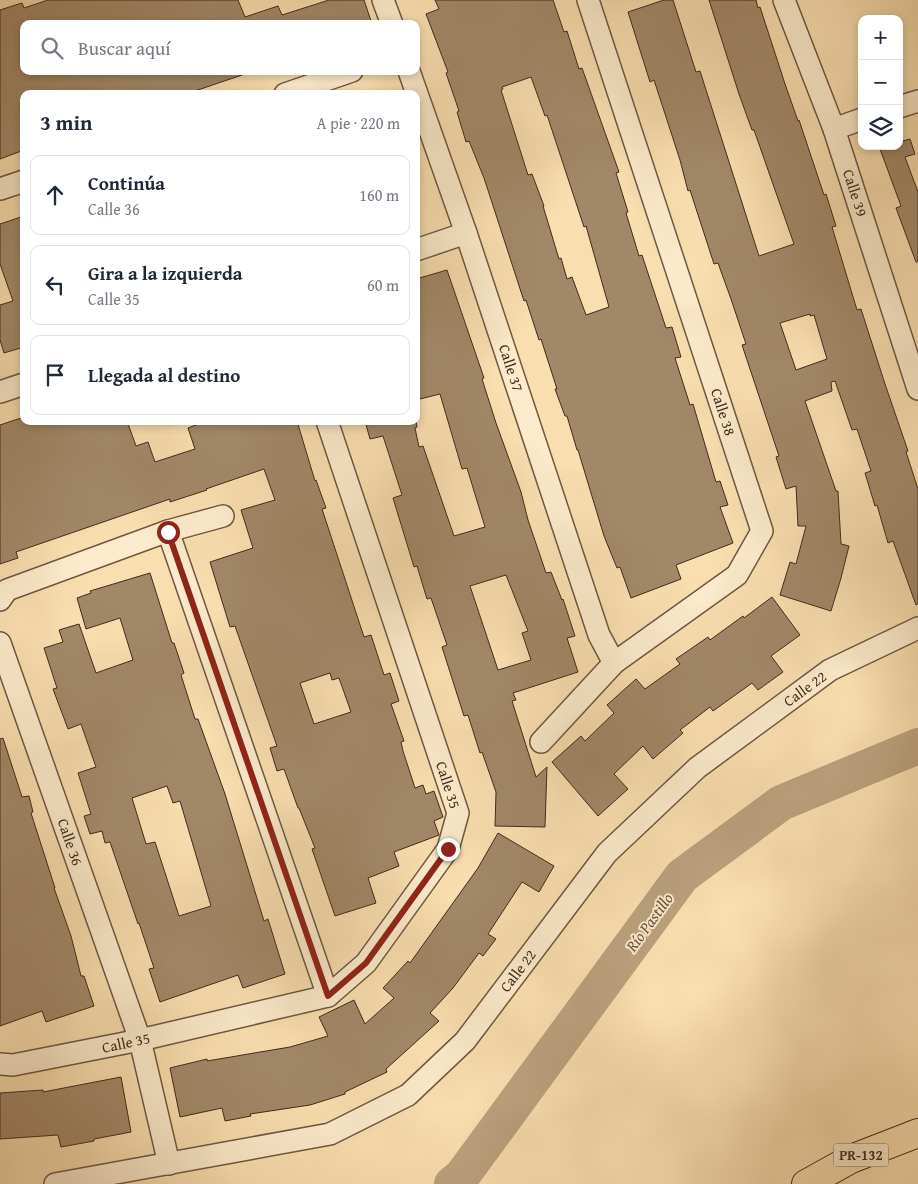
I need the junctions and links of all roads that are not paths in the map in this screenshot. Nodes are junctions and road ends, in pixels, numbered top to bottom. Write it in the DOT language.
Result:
graph roads {
  1 [pos="383,0"];
  2 [pos="588,0"];
  3 [pos="784,0"];
  4 [pos="390,20"];
  5 [pos="340,75"];
  6 [pos="410,75"];
  7 [pos="297,90"];
  8 [pos="416,90"];
  9 [pos="918,100"];
  10 [pos="420,102"];
  11 [pos="903,106"];
  12 [pos="858,120"];
  13 [pos="834,128"];
  14 [pos="20,182"];
  15 [pos="0,189"];
  16 [pos="466,233"];
  17 [pos="420,249"];
  18 [pos="20,385"];
  19 [pos="918,389"];
  20 [pos="0,392"];
  21 [pos="328,425"];
  22 [pos="223,516"];
  23 [pos="168,532"];
  24 [pos="0,600"];
  25 [pos="918,628"];
  26 [pos="0,643"];
  27 [pos="614,663"];
  28 [pos="541,742"];
  29 [pos="328,996"];
  30 [pos="140,1040"];
  31 [pos="0,1064"];
  32 [pos="918,1133"];
  33 [pos="169,1164"];
  34 [pos="55,1184"];
  35 [pos="806,1184"];
  1 -- 4 [label="street"];
  2 -- 27 [label="street, Calle 38"];
  3 -- 13 [label="street, Calle 39"];
  5 -- 7 [label="street"];
  6 -- 8 [label="street, Calle 37"];
  9 -- 11 [label="street"];
  10 -- 16 [label="street, Calle 37"];
  12 -- 13 [label="street"];
  13 -- 19 [label="street, Calle 39"];
  14 -- 15 [label="street"];
  16 -- 17 [label="street"];
  16 -- 27 [label="street, Calle 37"];
  18 -- 20 [label="street"];
  21 -- 29 [label="street, Calle 35"];
  22 -- 23 [label="street"];
  23 -- 24 [label="street"];
  23 -- 29 [label="street"];
  25 -- 33 [label="street, Calle 22"];
  26 -- 30 [label="street, Calle 36"];
  27 -- 28 [label="street, Calle 38"];
  29 -- 30 [label="street, Calle 35"];
  30 -- 31 [label="street, Calle 35"];
  30 -- 33 [label="street, Calle 36"];
  32 -- 35 [label="main road, PR-132"];
  33 -- 34 [label="street, Calle 22"];
}
